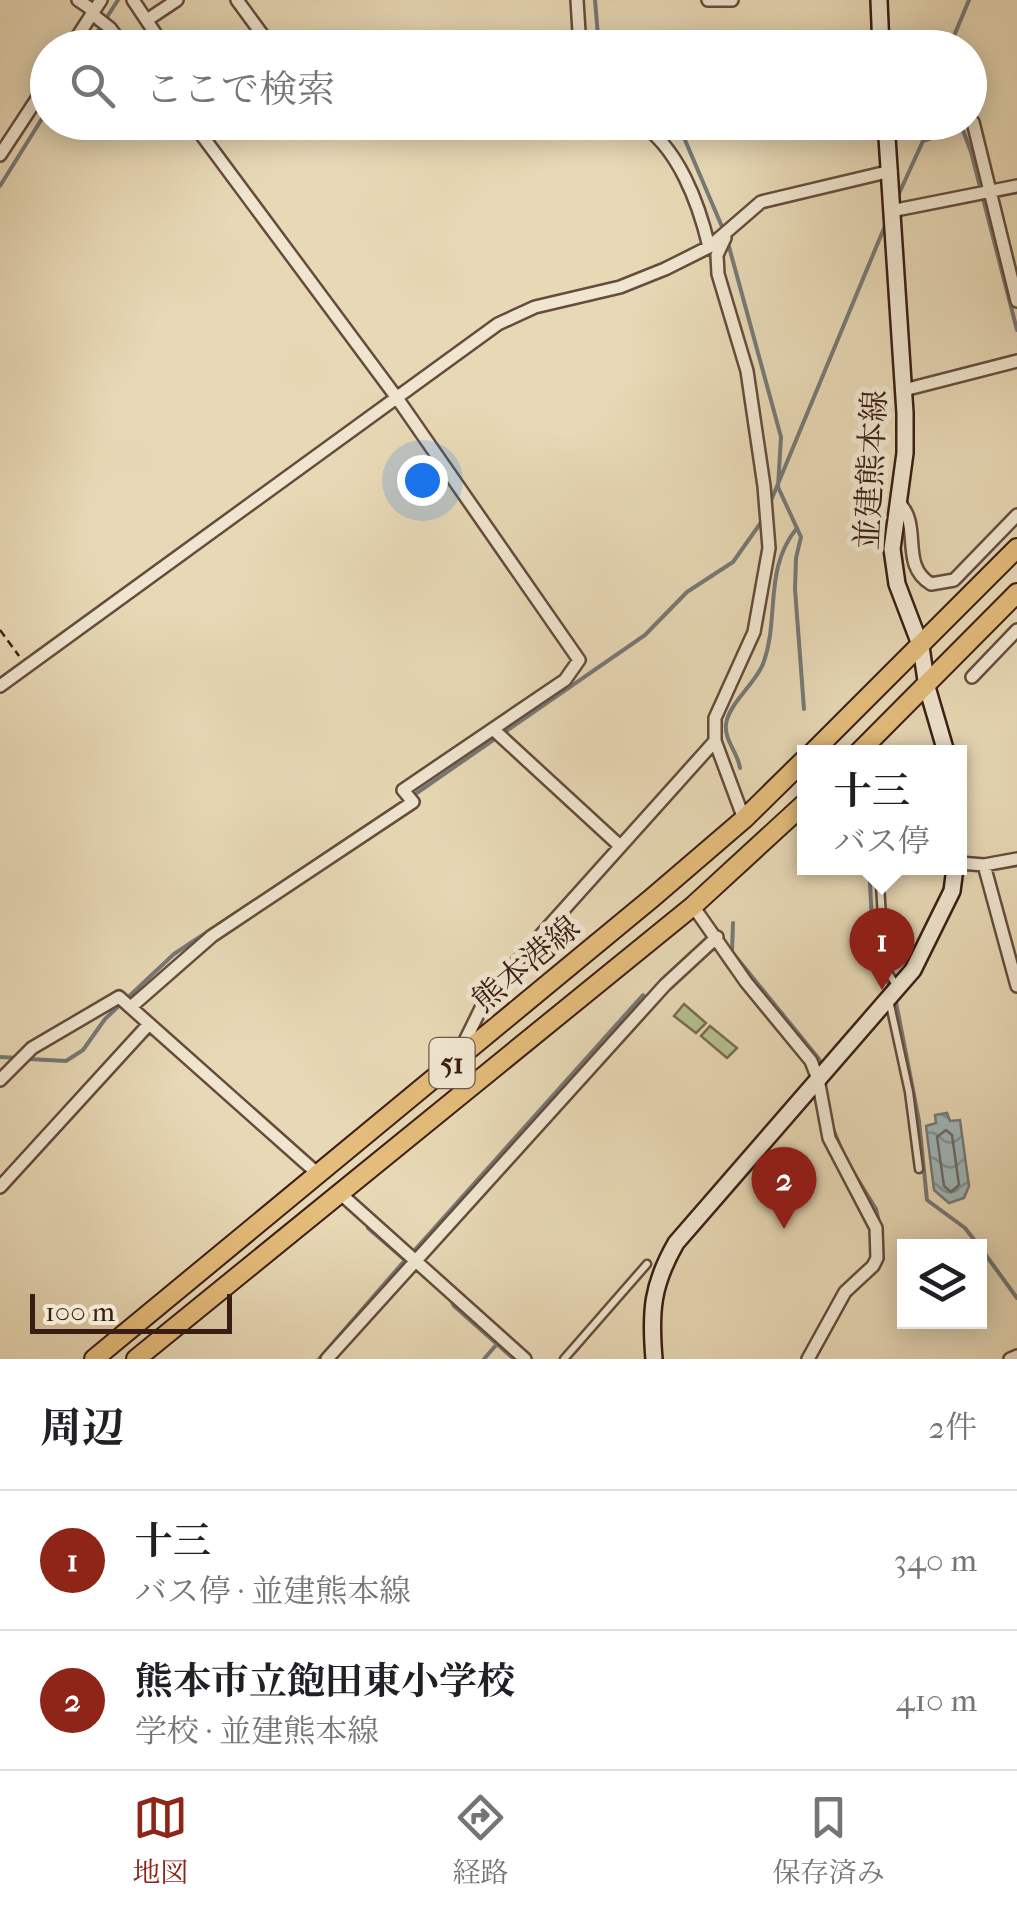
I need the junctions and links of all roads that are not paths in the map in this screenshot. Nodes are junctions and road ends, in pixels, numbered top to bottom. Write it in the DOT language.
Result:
graph roads {
  1 [pos="78,0"];
  2 [pos="133,0"];
  3 [pos="177,0"];
  4 [pos="237,0"];
  5 [pos="577,0"];
  6 [pos="708,0"];
  7 [pos="732,0"];
  8 [pos="879,0"];
  9 [pos="96,8"];
  10 [pos="147,20"];
  11 [pos="82,30"];
  12 [pos="112,30"];
  13 [pos="154,30"];
  14 [pos="259,30"];
  15 [pos="579,30"];
  16 [pos="880,30"];
  17 [pos="30,110"];
  18 [pos="205,140"];
  19 [pos="657,140"];
  20 [pos="888,140"];
  21 [pos="977,140"];
  22 [pos="0,156"];
  23 [pos="891,171"];
  24 [pos="1017,186"];
  25 [pos="990,192"];
  26 [pos="891,211"];
  27 [pos="727,234"];
  28 [pos="709,247"];
  29 [pos="1017,302"];
  30 [pos="1017,361"];
  31 [pos="904,390"];
  32 [pos="397,398"];
  33 [pos="897,501"];
  34 [pos="1017,516"];
  35 [pos="1017,548"];
  36 [pos="1017,593"];
  37 [pos="1017,630"];
  38 [pos="921,647"];
  39 [pos="972,677"];
  40 [pos="0,686"];
  41 [pos="927,687"];
  42 [pos="494,730"];
  43 [pos="715,742"];
  44 [pos="819,745"];
  45 [pos="866,745"];
  46 [pos="944,745"];
  47 [pos="797,767"];
  48 [pos="797,810"];
  49 [pos="744,819"];
  50 [pos="620,846"];
  51 [pos="1017,859"];
  52 [pos="967,865"];
  53 [pos="984,865"];
  54 [pos="879,875"];
  55 [pos="955,875"];
  56 [pos="693,906"];
  57 [pos="717,937"];
  58 [pos="1017,986"];
  59 [pos="893,993"];
  60 [pos="132,1006"];
  61 [pos="149,1024"];
  62 [pos="455,1061"];
  63 [pos="818,1079"];
  64 [pos="0,1080"];
  65 [pos="918,1169"];
  66 [pos="318,1174"];
  67 [pos="0,1187"];
  68 [pos="342,1194"];
  69 [pos="416,1260"];
  70 [pos="647,1264"];
  71 [pos="94,1359"];
  72 [pos="136,1359"];
  73 [pos="327,1359"];
  74 [pos="525,1359"];
  75 [pos="564,1359"];
  76 [pos="654,1359"];
  77 [pos="808,1359"];
  1 -- 9 [label="street"];
  2 -- 10 [label="street"];
  3 -- 10 [label="street"];
  4 -- 14 [label="street"];
  5 -- 15 [label="street"];
  6 -- 7 [label="street"];
  8 -- 16 [label="main road"];
  9 -- 11 [label="street"];
  9 -- 12 [label="street"];
  10 -- 13 [label="street"];
  17 -- 22 [label="street"];
  18 -- 32 [label="street"];
  19 -- 28 [label="street"];
  20 -- 23 [label="main road, 並建熊本線"];
  21 -- 25 [label="street"];
  23 -- 26 [label="main road, 並建熊本線"];
  23 -- 27 [label="street"];
  24 -- 25 [label="street"];
  25 -- 26 [label="street"];
  25 -- 29 [label="street"];
  26 -- 31 [label="main road, 並建熊本線"];
  27 -- 28 [label="street"];
  27 -- 43 [label="street"];
  28 -- 32 [label="street"];
  30 -- 31 [label="street"];
  31 -- 33 [label="main road, 並建熊本線"];
  32 -- 40 [label="street"];
  32 -- 42 [label="street"];
  33 -- 34 [label="street"];
  33 -- 38 [label="main road, 並建熊本線"];
  35 -- 38 [label="main road"];
  36 -- 41 [label="main road"];
  37 -- 39 [label="street"];
  38 -- 41 [label="main road, 並建熊本線"];
  38 -- 44 [label="main road"];
  41 -- 45 [label="main road"];
  41 -- 46 [label="main road, 並建熊本線"];
  42 -- 50 [label="street"];
  42 -- 60 [label="street"];
  43 -- 49 [label="street"];
  43 -- 50 [label="street"];
  47 -- 49 [label="main road, 熊本港線 / 51"];
  48 -- 56 [label="main road, 熊本港線 / 51"];
  49 -- 62 [label="main road, 熊本港線 / 51"];
  50 -- 62 [label="street"];
  51 -- 53 [label="street"];
  52 -- 53 [label="street"];
  53 -- 58 [label="street"];
  54 -- 59 [label="lane"];
  55 -- 59 [label="main road"];
  56 -- 57 [label="street"];
  56 -- 68 [label="main road, 熊本港線 / 51"];
  57 -- 63 [label="street"];
  57 -- 69 [label="street"];
  59 -- 63 [label="main road"];
  59 -- 65 [label="lane"];
  60 -- 61 [label="street"];
  60 -- 64 [label="street"];
  61 -- 66 [label="street"];
  61 -- 67 [label="street"];
  62 -- 66 [label="main road, 熊本港線 / 51"];
  63 -- 76 [label="main road"];
  63 -- 77 [label="street"];
  66 -- 71 [label="main road, 熊本港線 / 51"];
  68 -- 69 [label="street"];
  68 -- 72 [label="main road, 熊本港線 / 51"];
  69 -- 73 [label="street"];
  69 -- 74 [label="street"];
  70 -- 75 [label="lane"];
}
